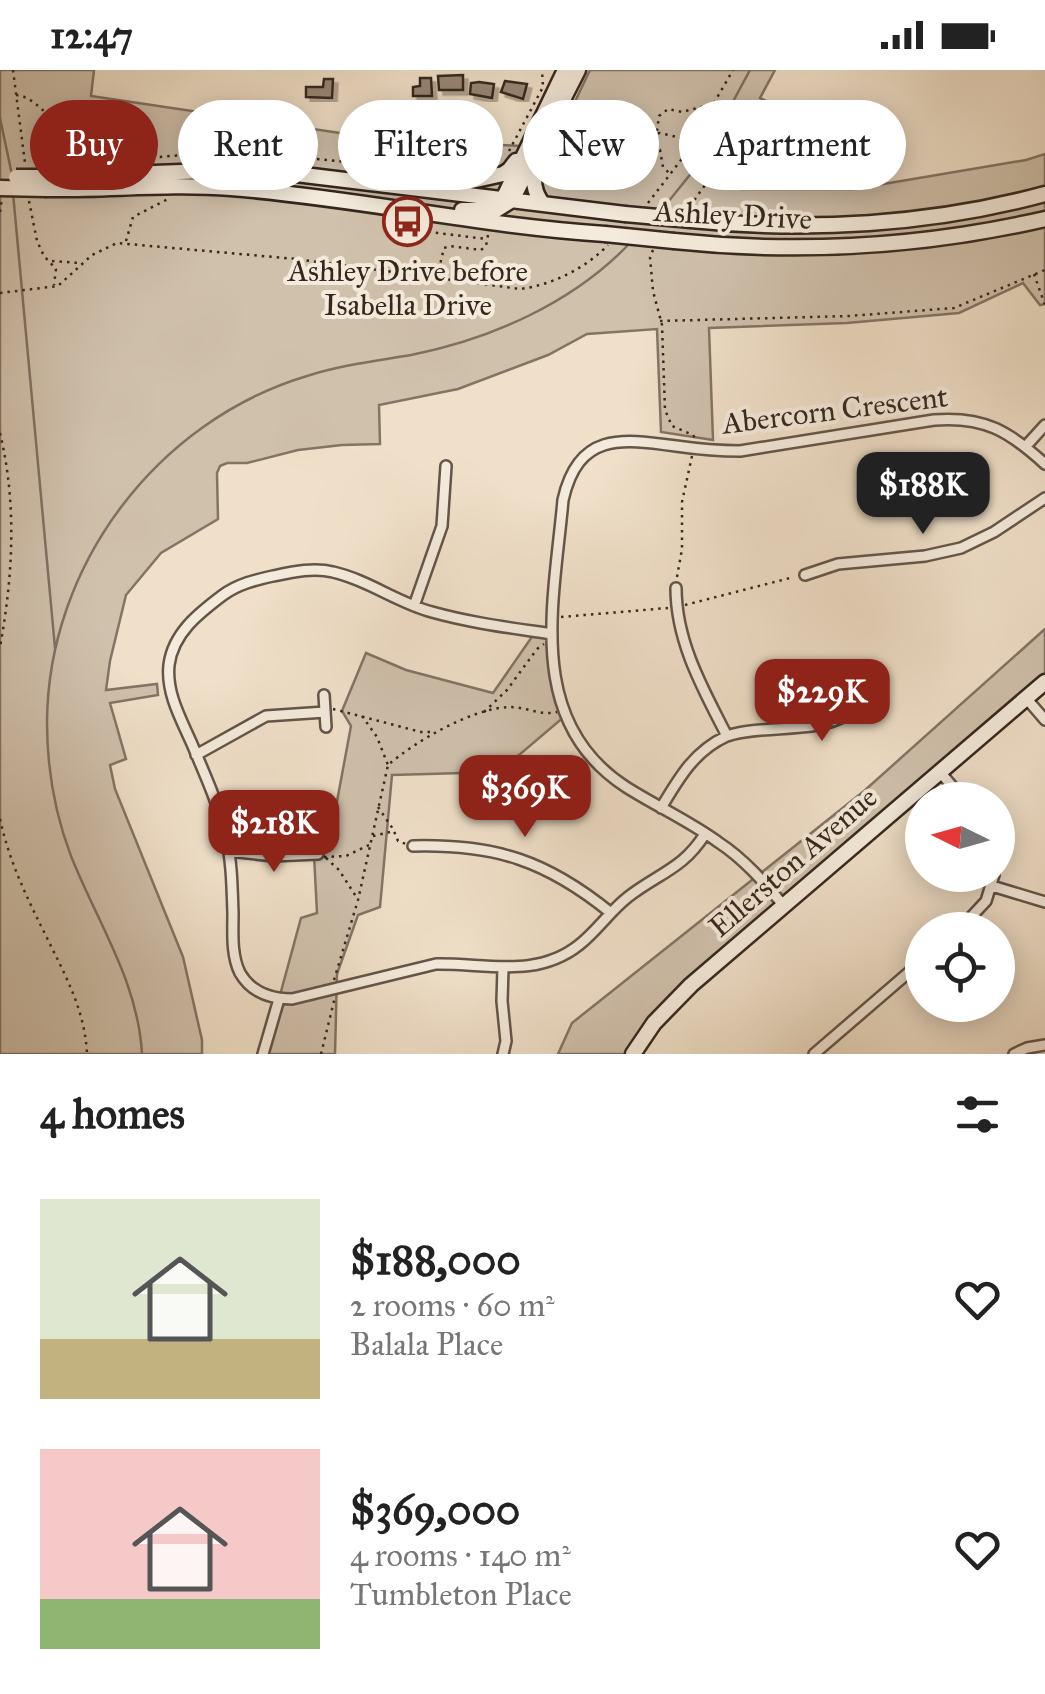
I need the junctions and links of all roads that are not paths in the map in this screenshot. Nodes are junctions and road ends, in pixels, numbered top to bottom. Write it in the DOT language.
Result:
graph roads {
  1 [pos="565,70"];
  2 [pos="578,70"];
  3 [pos="552,100"];
  4 [pos="560,100"];
  5 [pos="523,156"];
  6 [pos="523,167"];
  7 [pos="503,174"];
  8 [pos="158,175"];
  9 [pos="0,177"];
  10 [pos="338,179"];
  11 [pos="30,181"];
  12 [pos="30,185"];
  13 [pos="158,186"];
  14 [pos="0,188"];
  15 [pos="434,190"];
  16 [pos="535,190"];
  17 [pos="1045,194"];
  18 [pos="507,201"];
  19 [pos="543,204"];
  20 [pos="415,211"];
  21 [pos="1045,219"];
  22 [pos="545,228"];
  23 [pos="1045,425"];
  24 [pos="1026,446"];
  25 [pos="1045,464"];
  26 [pos="446,466"];
  27 [pos="1045,498"];
  28 [pos="805,574"];
  29 [pos="676,588"];
  30 [pos="414,606"];
  31 [pos="552,634"];
  32 [pos="882,682"];
  33 [pos="1045,682"];
  34 [pos="324,695"];
  35 [pos="1026,698"];
  36 [pos="325,712"];
  37 [pos="1045,720"];
  38 [pos="326,727"];
  39 [pos="727,736"];
  40 [pos="196,755"];
  41 [pos="940,772"];
  42 [pos="949,782"];
  43 [pos="661,808"];
  44 [pos="705,834"];
  45 [pos="413,846"];
  46 [pos="229,851"];
  47 [pos="321,856"];
  48 [pos="1015,889"];
  49 [pos="1045,902"];
  50 [pos="784,906"];
  51 [pos="610,913"];
  52 [pos="504,968"];
  53 [pos="905,976"];
  54 [pos="279,999"];
  55 [pos="1045,1046"];
  56 [pos="262,1054"];
  57 [pos="504,1054"];
  58 [pos="632,1054"];
  59 [pos="814,1054"];
  60 [pos="1014,1054"];
  1 -- 3 [label="main road"];
  2 -- 4 [label="main road"];
  5 -- 7 [label="main road"];
  6 -- 18 [label="main road"];
  8 -- 10 [label="main road, Ashley Drive"];
  9 -- 11 [label="main road, Ashley Drive, bridge"];
  12 -- 14 [label="main road, Ashley Drive, bridge"];
  13 -- 20 [label="main road, Ashley Drive"];
  15 -- 18 [label="main road, Ashley Drive"];
  16 -- 19 [label="main road"];
  17 -- 19 [label="main road, Ashley Drive, bridge"];
  18 -- 19 [label="main road, Ashley Drive"];
  18 -- 20 [label="main road"];
  18 -- 22 [label="main road"];
  20 -- 22 [label="main road, Ashley Drive"];
  21 -- 22 [label="main road, Ashley Drive, bridge"];
  23 -- 24 [label="street"];
  24 -- 25 [label="street, Abercorn Crescent"];
  24 -- 31 [label="street, Abercorn Crescent"];
  26 -- 30 [label="street"];
  27 -- 28 [label="street"];
  29 -- 39 [label="street"];
  30 -- 31 [label="street"];
  30 -- 40 [label="street"];
  31 -- 43 [label="street, Abercorn Crescent"];
  32 -- 39 [label="street"];
  33 -- 35 [label="main road, Ellerston Avenue"];
  34 -- 36 [label="street"];
  35 -- 37 [label="street"];
  35 -- 41 [label="main road, Ellerston Avenue"];
  36 -- 38 [label="street"];
  36 -- 40 [label="street"];
  39 -- 43 [label="street"];
  40 -- 46 [label="street"];
  41 -- 42 [label="street"];
  41 -- 50 [label="main road, Ellerston Avenue"];
  43 -- 44 [label="street, Abercorn Crescent"];
  44 -- 50 [label="street, Abercorn Crescent"];
  44 -- 51 [label="street"];
  45 -- 51 [label="street"];
  46 -- 47 [label="street"];
  46 -- 54 [label="street"];
  48 -- 49 [label="street"];
  50 -- 58 [label="main road, Ellerston Avenue"];
  51 -- 52 [label="street"];
  52 -- 54 [label="street"];
  52 -- 57 [label="street"];
  53 -- 59 [label="street"];
  54 -- 56 [label="street"];
  55 -- 60 [label="street"];
}
